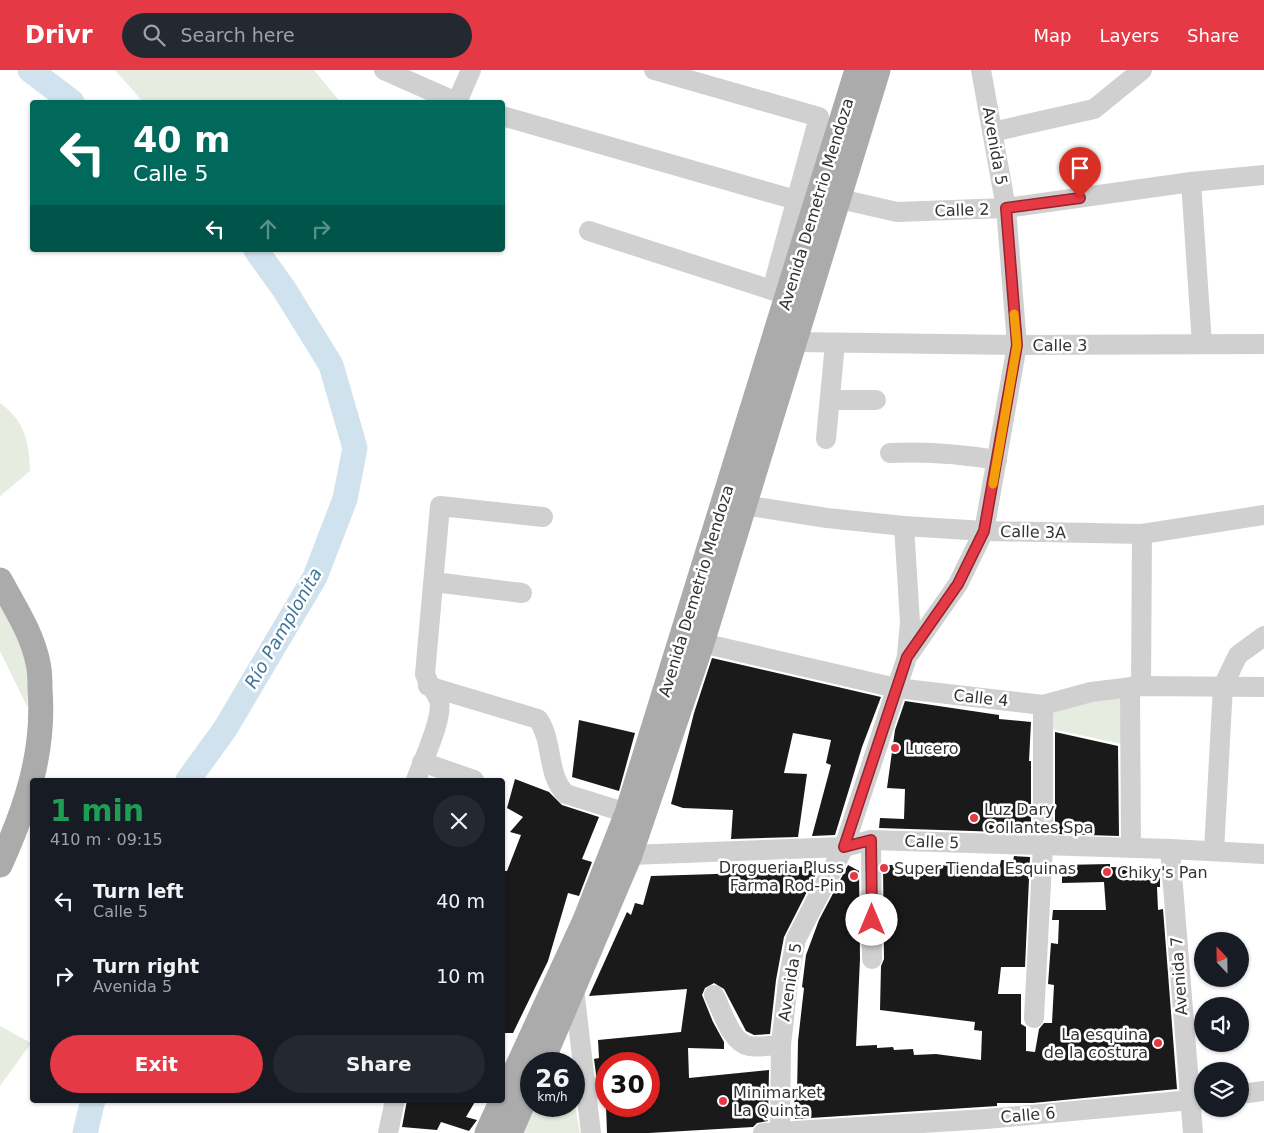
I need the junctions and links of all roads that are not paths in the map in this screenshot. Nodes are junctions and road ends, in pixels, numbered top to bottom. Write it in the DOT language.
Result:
graph roads {
  1 [pos="384,70"];
  2 [pos="471,70"];
  3 [pos="654,70"];
  4 [pos="857,70"];
  5 [pos="878,70"];
  6 [pos="981,70"];
  7 [pos="1142,70"];
  8 [pos="452,100"];
  9 [pos="457,100"];
  10 [pos="505,117"];
  11 [pos="992,132"];
  12 [pos="1264,175"];
  13 [pos="1191,182"];
  14 [pos="840,199"];
  15 [pos="796,200"];
  16 [pos="1006,208"];
  17 [pos="589,231"];
  18 [pos="780,293"];
  19 [pos="796,342"];
  20 [pos="835,343"];
  21 [pos="1202,344"];
  22 [pos="1264,344"];
  23 [pos="1017,345"];
  24 [pos="830,400"];
  25 [pos="876,400"];
  26 [pos="826,439"];
  27 [pos="890,453"];
  28 [pos="997,460"];
  29 [pos="743,505"];
  30 [pos="1264,515"];
  31 [pos="543,517"];
  32 [pos="904,526"];
  33 [pos="984,531"];
  34 [pos="1142,534"];
  35 [pos="0,580"];
  36 [pos="434,582"];
  37 [pos="522,593"];
  38 [pos="1264,636"];
  39 [pos="702,643"];
  40 [pos="907,657"];
  41 [pos="428,686"];
  42 [pos="1223,686"];
  43 [pos="1135,687"];
  44 [pos="1264,687"];
  45 [pos="896,688"];
  46 [pos="1043,705"];
  47 [pos="419,771"];
  48 [pos="32,778"];
  49 [pos="462,778"];
  50 [pos="30,786"];
  51 [pos="627,813"];
  52 [pos="871,840"];
  53 [pos="1043,845"];
  54 [pos="844,847"];
  55 [pos="1130,848"];
  56 [pos="1170,849"];
  57 [pos="1214,851"];
  58 [pos="1264,854"];
  59 [pos="630,855"];
  60 [pos="0,865"];
  61 [pos="872,960"];
  62 [pos="574,989"];
  63 [pos="714,995"];
  64 [pos="1034,1018"];
  65 [pos="781,1045"];
  66 [pos="545,1052"];
  67 [pos="1194,1080"];
  68 [pos="1264,1091"];
  69 [pos="505,1093"];
  70 [pos="1249,1093"];
  71 [pos="1194,1099"];
  72 [pos="394,1103"];
  73 [pos="501,1103"];
  74 [pos="520,1110"];
  75 [pos="1194,1117"];
  76 [pos="987,1126"];
  77 [pos="901,1129"];
  78 [pos="388,1133"];
  79 [pos="487,1133"];
  80 [pos="510,1133"];
  81 [pos="591,1133"];
  82 [pos="774,1133"];
  83 [pos="1193,1133"];
  1 -- 8 [label="street"];
  2 -- 9 [label="street"];
  3 -- 15 [label="street"];
  4 -- 18 [label="main road, Avenida Demetrio Mendoza"];
  5 -- 14 [label="main road, Avenida Demetrio Mendoza"];
  6 -- 11 [label="street, Avenida 5"];
  7 -- 11 [label="street"];
  10 -- 15 [label="street"];
  11 -- 16 [label="street, Avenida 5"];
  12 -- 13 [label="street, Calle 2"];
  13 -- 16 [label="street, Calle 2"];
  13 -- 21 [label="street"];
  14 -- 16 [label="street, Calle 2"];
  14 -- 19 [label="main road, Avenida Demetrio Mendoza"];
  15 -- 18 [label="street"];
  16 -- 23 [label="street, Avenida 5"];
  17 -- 18 [label="street"];
  18 -- 51 [label="main road, Avenida Demetrio Mendoza"];
  19 -- 20 [label="street, Calle 3"];
  19 -- 29 [label="main road, Avenida Demetrio Mendoza"];
  20 -- 23 [label="street, Calle 3"];
  20 -- 24 [label="street"];
  21 -- 22 [label="street, Calle 3"];
  21 -- 23 [label="street, Calle 3"];
  23 -- 28 [label="street, Avenida 5"];
  24 -- 25 [label="street"];
  24 -- 26 [label="street"];
  27 -- 28 [label="street"];
  28 -- 33 [label="street, Avenida 5"];
  29 -- 32 [label="street, Calle 3A"];
  29 -- 39 [label="main road, Avenida Demetrio Mendoza"];
  30 -- 34 [label="street, Calle 3A"];
  31 -- 36 [label="street"];
  32 -- 33 [label="street, Calle 3A"];
  32 -- 40 [label="street"];
  33 -- 34 [label="street, Calle 3A"];
  33 -- 40 [label="street, Avenida 5"];
  34 -- 43 [label="street"];
  35 -- 48 [label="main road"];
  36 -- 37 [label="street"];
  36 -- 41 [label="street"];
  38 -- 42 [label="street"];
  39 -- 45 [label="street, Calle 4"];
  39 -- 59 [label="main road, Avenida Demetrio Mendoza"];
  40 -- 45 [label="street, Avenida 5"];
  41 -- 47 [label="street"];
  41 -- 51 [label="street"];
  42 -- 43 [label="street, Calle 4"];
  42 -- 44 [label="street, Calle 4"];
  42 -- 57 [label="street"];
  43 -- 46 [label="street, Calle 4"];
  43 -- 55 [label="street"];
  45 -- 46 [label="street, Calle 4"];
  45 -- 54 [label="street, Avenida 5"];
  46 -- 53 [label="street"];
  47 -- 49 [label="street"];
  50 -- 60 [label="main road"];
  51 -- 69 [label="main road, Avenida Demetrio Mendoza"];
  52 -- 53 [label="street, Calle 5"];
  52 -- 54 [label="street, Calle 5"];
  52 -- 61 [label="street"];
  53 -- 55 [label="street, Calle 5"];
  53 -- 64 [label="street"];
  54 -- 59 [label="street, Calle 5"];
  54 -- 65 [label="street, Avenida 5"];
  55 -- 56 [label="street, Calle 5"];
  56 -- 57 [label="street, Calle 5"];
  56 -- 67 [label="street, Avenida 7"];
  57 -- 58 [label="street, Calle 5"];
  59 -- 62 [label="main road, Avenida Demetrio Mendoza"];
  62 -- 66 [label="main road, Avenida Demetrio Mendoza"];
  62 -- 81 [label="street"];
  63 -- 65 [label="street"];
  65 -- 82 [label="street, Avenida 5"];
  68 -- 70 [label="street"];
  71 -- 76 [label="street, Calle 6"];
  72 -- 78 [label="street"];
  73 -- 79 [label="main road, Avenida Demetrio Mendoza"];
  74 -- 80 [label="main road"];
  75 -- 83 [label="street, Avenida 7"];
  76 -- 77 [label="street, Calle 6"];
  77 -- 82 [label="street, Calle 6"];
}
